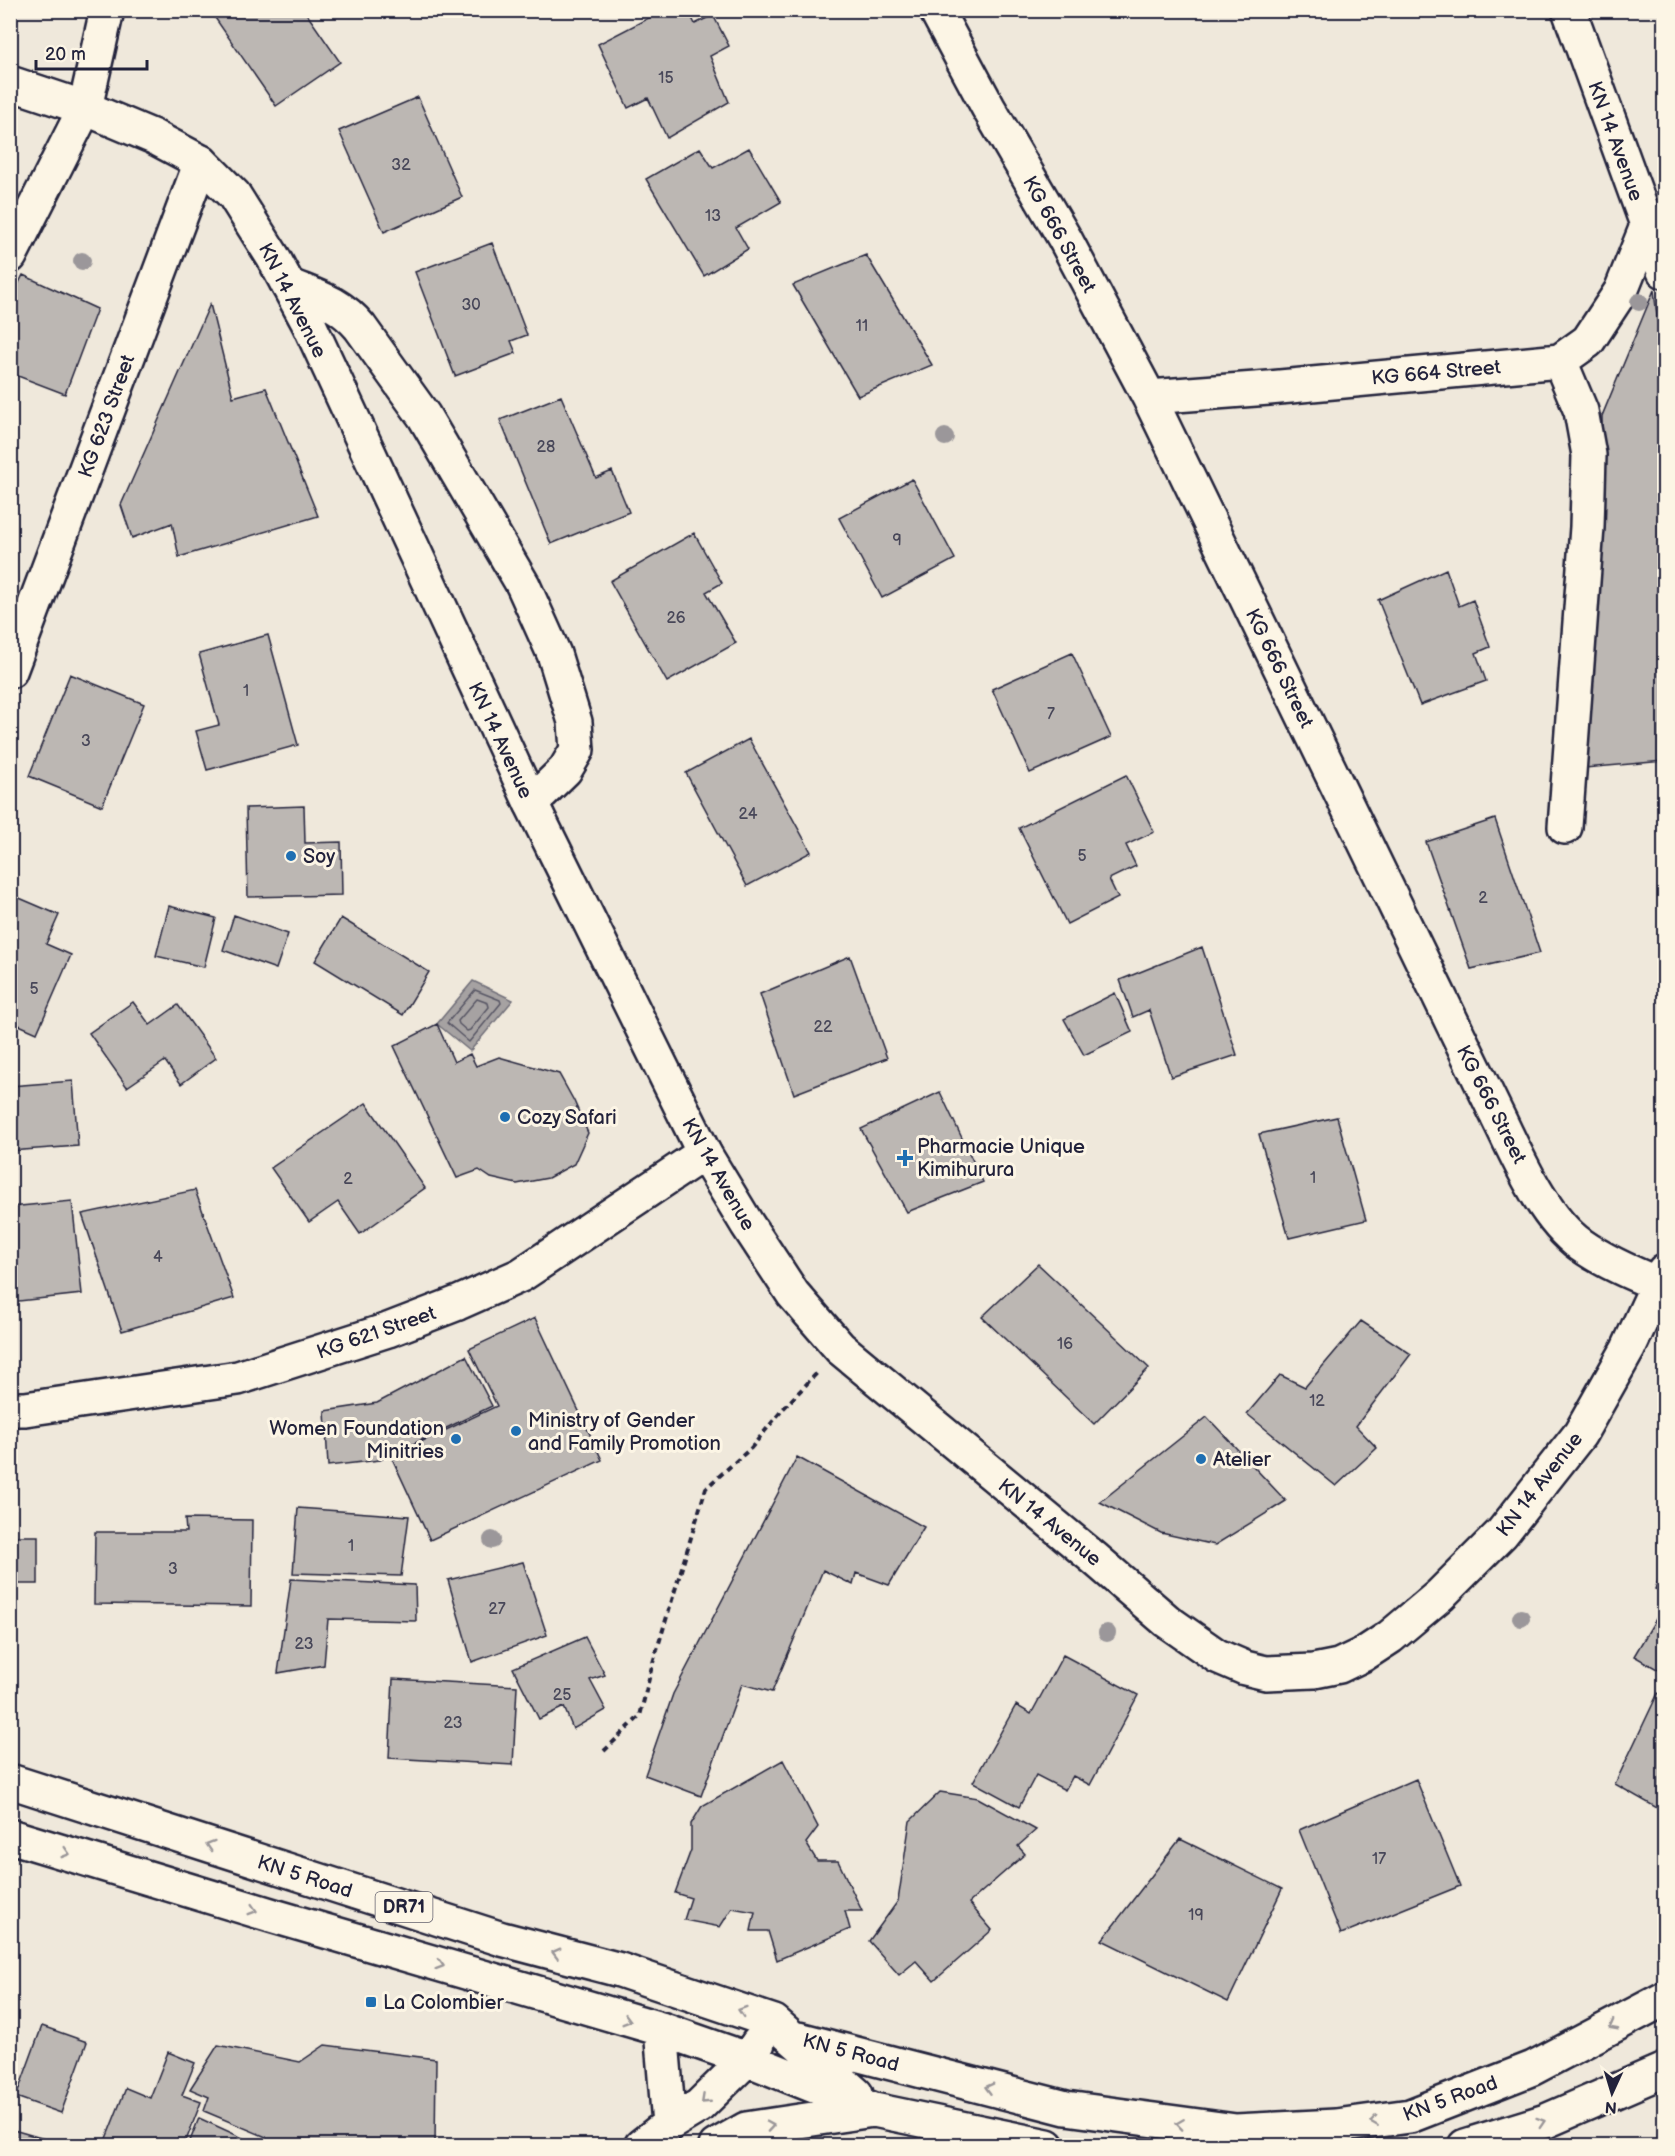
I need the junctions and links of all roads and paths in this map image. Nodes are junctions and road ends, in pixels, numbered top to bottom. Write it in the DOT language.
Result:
graph roads {
  1 [pos="107,10"];
  2 [pos="936,10"];
  3 [pos="1569,10"];
  4 [pos="10,83"];
  5 [pos="85,108"];
  6 [pos="201,162"];
  7 [pos="1647,226"];
  8 [pos="10,256"];
  9 [pos="1665,271"];
  10 [pos="288,285"];
  11 [pos="1560,360"];
  12 [pos="1149,397"];
  13 [pos="10,671"];
  14 [pos="531,803"];
  15 [pos="1566,827"];
  16 [pos="704,1153"];
  17 [pos="1662,1278"];
  18 [pos="840,1348"];
  19 [pos="10,1410"];
  20 [pos="604,1750"];
  21 [pos="10,1781"];
  22 [pos="10,1836"];
  23 [pos="1665,1999"];
  24 [pos="661,2029"];
  25 [pos="784,2030"];
  26 [pos="747,2059"];
  27 [pos="1665,2070"];
  28 [pos="874,2110"];
  29 [pos="669,2124"];
  30 [pos="641,2145"];
  31 [pos="716,2145"];
  32 [pos="1047,2145"];
  33 [pos="1465,2145"];
  1 -- 5 [label="main road"];
  2 -- 12 [label="main road, KG 666 Street"];
  3 -- 7 [label="main road, KN 14 Avenue"];
  4 -- 5 [label="main road, KN 14 Avenue"];
  5 -- 6 [label="main road, KN 14 Avenue"];
  5 -- 8 [label="main road"];
  6 -- 10 [label="main road, KN 14 Avenue"];
  6 -- 13 [label="main road, KG 623 Street"];
  7 -- 9 [label="main road, KN 14 Avenue"];
  7 -- 11 [label="main road, KG 664 Street"];
  10 -- 14 [label="main road, KN 14 Avenue"];
  10 -- 14 [label="main road"];
  11 -- 12 [label="main road, KG 664 Street"];
  11 -- 15 [label="main road"];
  12 -- 17 [label="main road, KG 666 Street"];
  14 -- 16 [label="main road, KN 14 Avenue"];
  16 -- 18 [label="main road, KN 14 Avenue"];
  16 -- 19 [label="main road, KG 621 Street"];
  17 -- 18 [label="main road, KN 14 Avenue"];
  18 -- 20 [label="path"];
  25 -- 21 [label="main road, KN 5 Road / DR71, one-way"];
  22 -- 24 [label="main road, KN 5 Road / DR71, one-way"];
  23 -- 25 [label="main road, KN 5 Road / DR71, one-way"];
  24 -- 26 [label="main road, KN 5 Road / DR71"];
  24 -- 29 [label="main road"];
  25 -- 26 [label="main road"];
  25 -- 28 [label="main road"];
  26 -- 28 [label="main road, KN 5 Road / DR71"];
  26 -- 29 [label="main road, one-way"];
  33 -- 27 [label="main road, one-way"];
  31 -- 28 [label="main road, one-way"];
  28 -- 32 [label="main road, KN 5 Road / DR71"];
  29 -- 30 [label="main road"];
}
